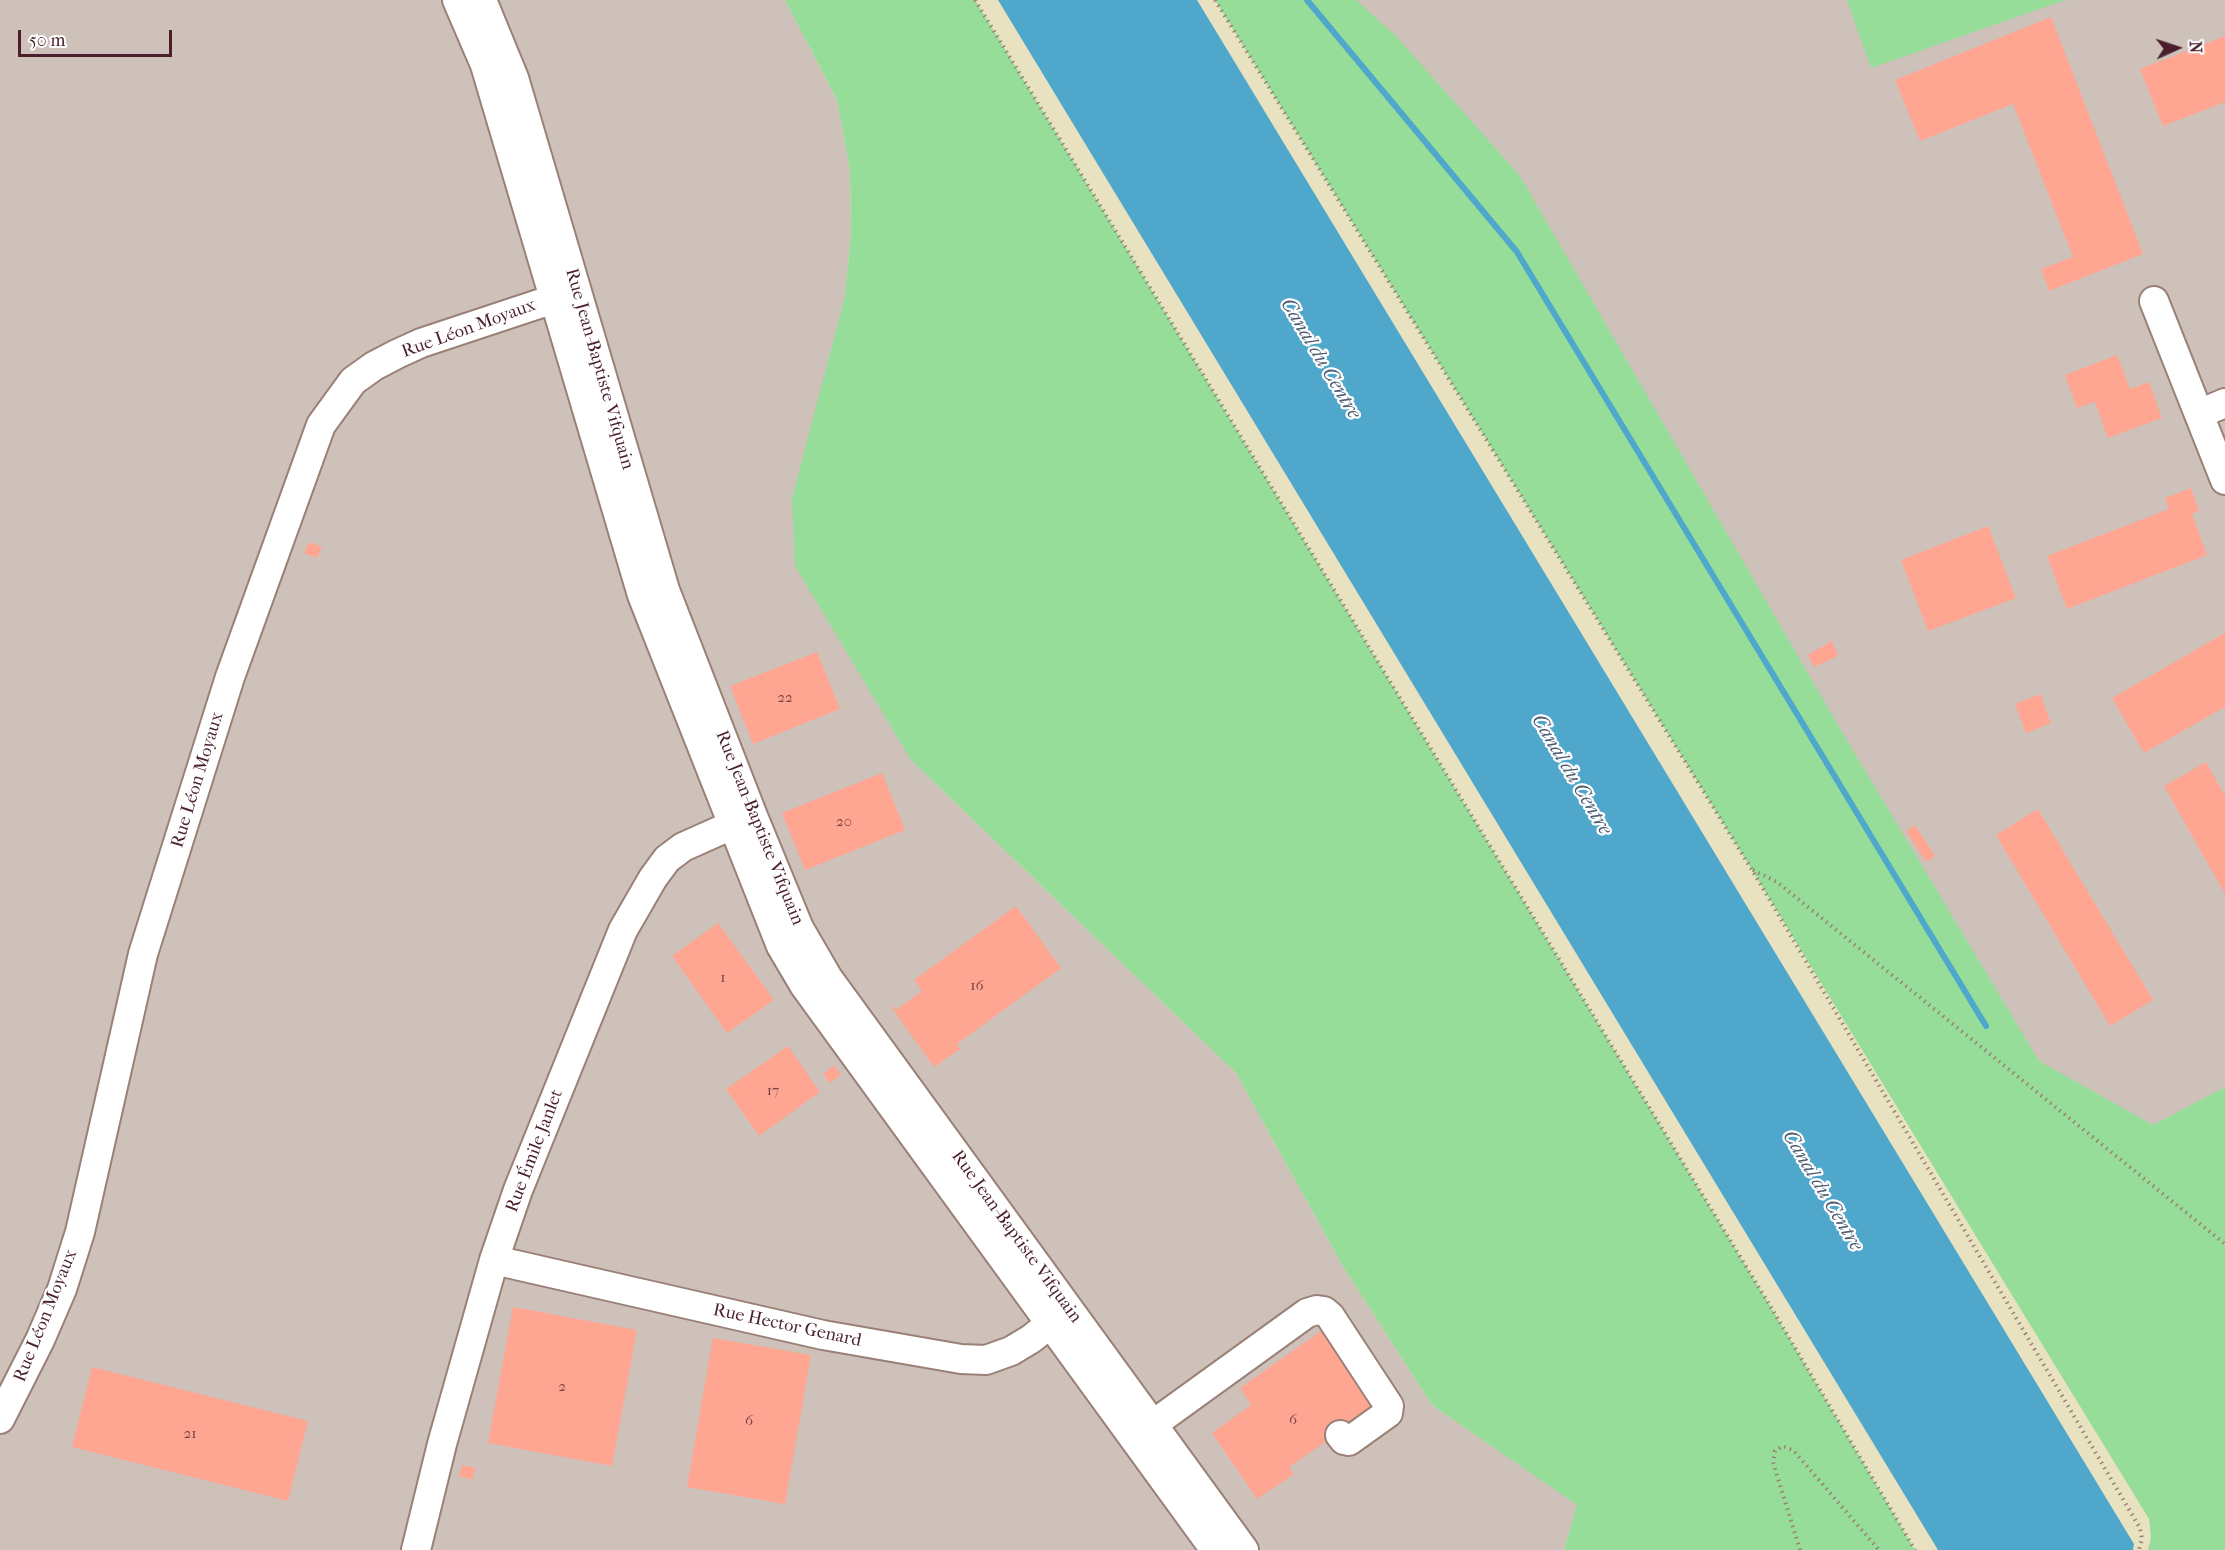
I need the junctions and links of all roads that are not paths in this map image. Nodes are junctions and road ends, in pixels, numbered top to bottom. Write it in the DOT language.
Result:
graph roads {
  1 [pos="457,0"];
  2 [pos="482,0"];
  3 [pos="565,296"];
  4 [pos="2154,301"];
  5 [pos="2225,403"];
  6 [pos="2199,414"];
  7 [pos="2225,480"];
  8 [pos="742,821"];
  9 [pos="494,1260"];
  10 [pos="1059,1316"];
  11 [pos="0,1419"];
  12 [pos="1152,1425"];
  13 [pos="1340,1435"];
  14 [pos="416,1550"];
  15 [pos="1215,1550"];
  16 [pos="1244,1550"];
  1 -- 3 [label="street, Rue Jean-Baptiste Vifquain"];
  2 -- 3 [label="street, Rue Jean-Baptiste Vifquain"];
  3 -- 8 [label="street, Rue Jean-Baptiste Vifquain"];
  3 -- 11 [label="street, Rue Léon Moyaux"];
  4 -- 6 [label="street"];
  5 -- 6 [label="street"];
  6 -- 7 [label="street"];
  8 -- 9 [label="street, Rue Émile Janlet"];
  8 -- 10 [label="street, Rue Jean-Baptiste Vifquain"];
  9 -- 10 [label="street, Rue Hector Genard"];
  9 -- 14 [label="street, Rue Émile Janlet"];
  10 -- 12 [label="street, Rue Jean-Baptiste Vifquain"];
  10 -- 15 [label="street, Rue Jean-Baptiste Vifquain"];
  12 -- 13 [label="street"];
  12 -- 16 [label="street, Rue Jean-Baptiste Vifquain"];
}
